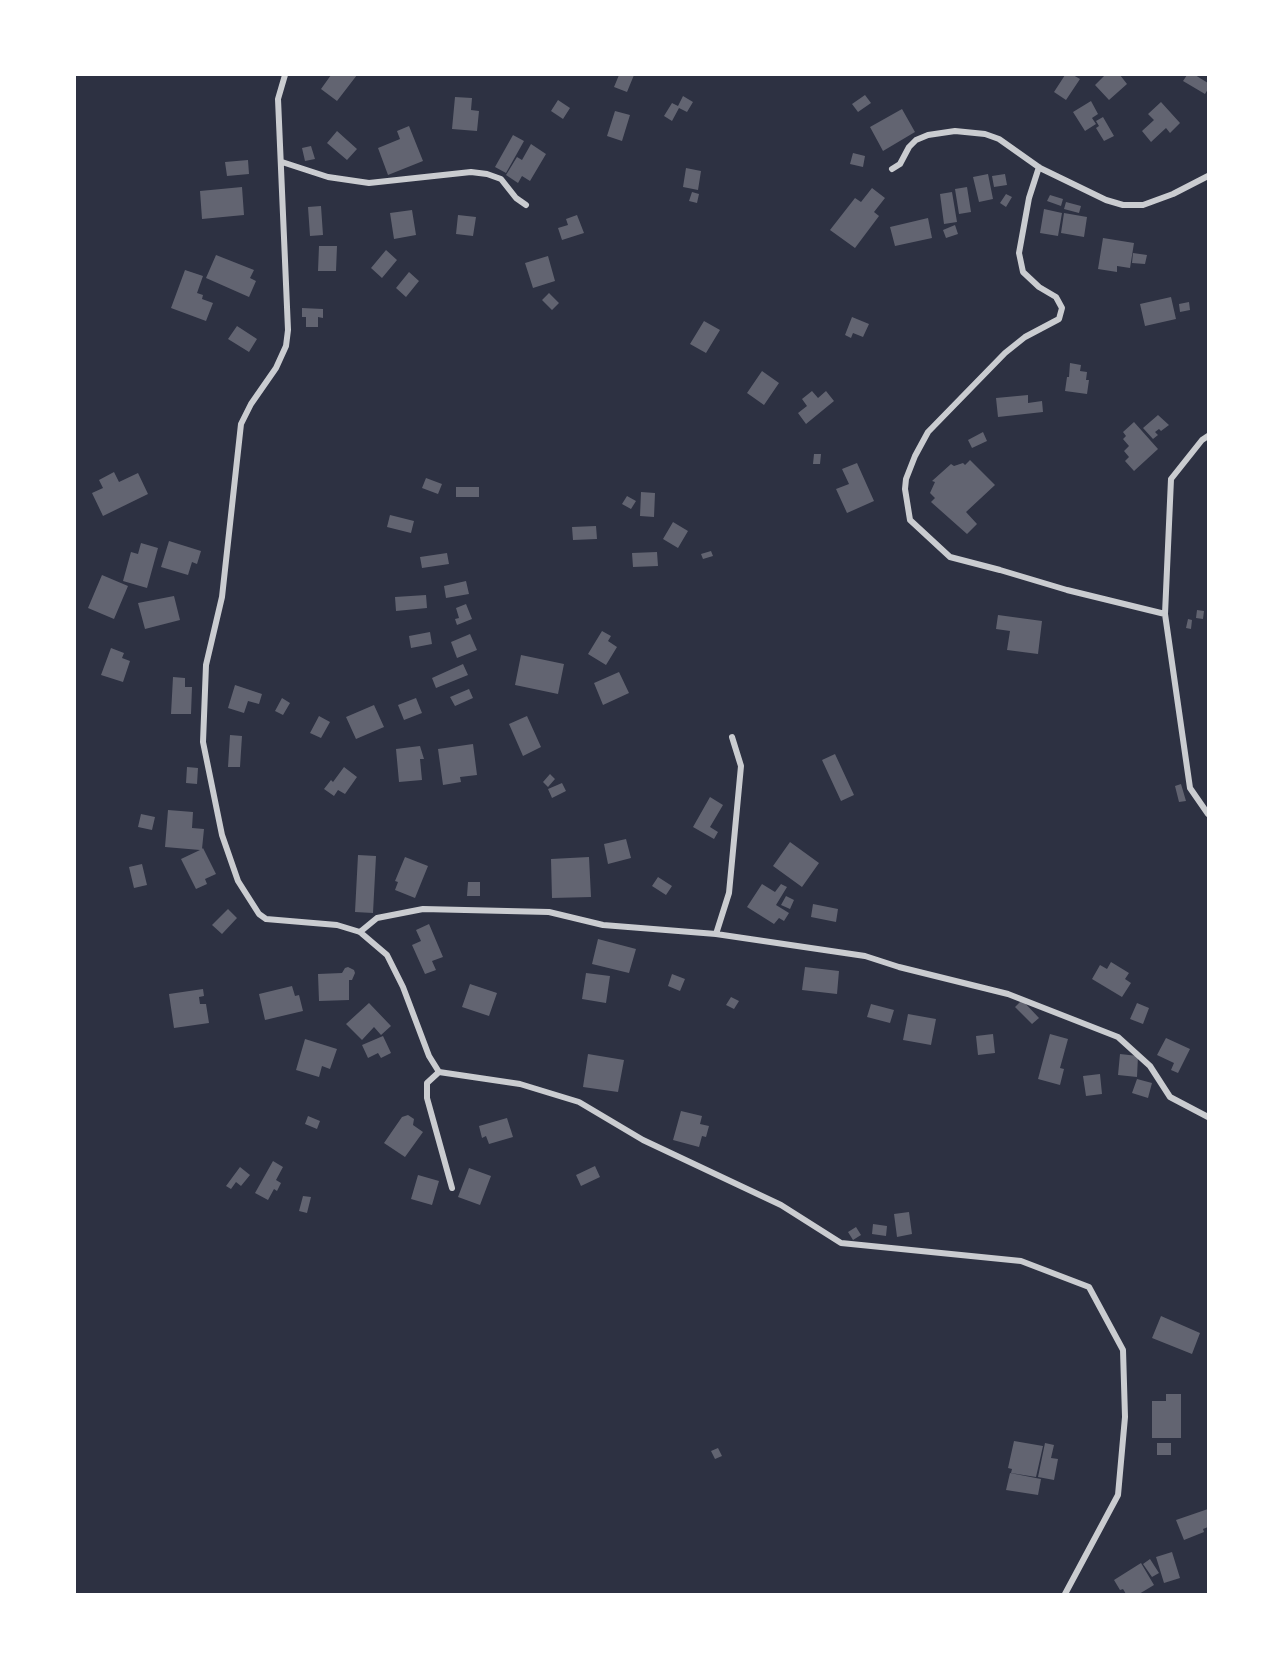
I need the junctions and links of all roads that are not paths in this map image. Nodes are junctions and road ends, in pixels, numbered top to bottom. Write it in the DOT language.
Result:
graph roads {
  1 [pos="285,75"];
  2 [pos="282,162"];
  3 [pos="1039,167"];
  4 [pos="891,169"];
  5 [pos="1208,176"];
  6 [pos="526,205"];
  7 [pos="1208,436"];
  8 [pos="1165,614"];
  9 [pos="732,737"];
  10 [pos="1208,814"];
  11 [pos="360,932"];
  12 [pos="716,934"];
  13 [pos="439,1072"];
  14 [pos="1208,1117"];
  15 [pos="452,1188"];
  16 [pos="1065,1594"];
  1 -- 2 [label="street"];
  2 -- 6 [label="street"];
  2 -- 11 [label="street"];
  3 -- 4 [label="street"];
  3 -- 5 [label="street"];
  3 -- 8 [label="street"];
  7 -- 8 [label="street"];
  8 -- 10 [label="street"];
  9 -- 12 [label="street"];
  11 -- 12 [label="street"];
  11 -- 13 [label="street"];
  12 -- 14 [label="street"];
  13 -- 15 [label="street"];
  13 -- 16 [label="street"];
}
